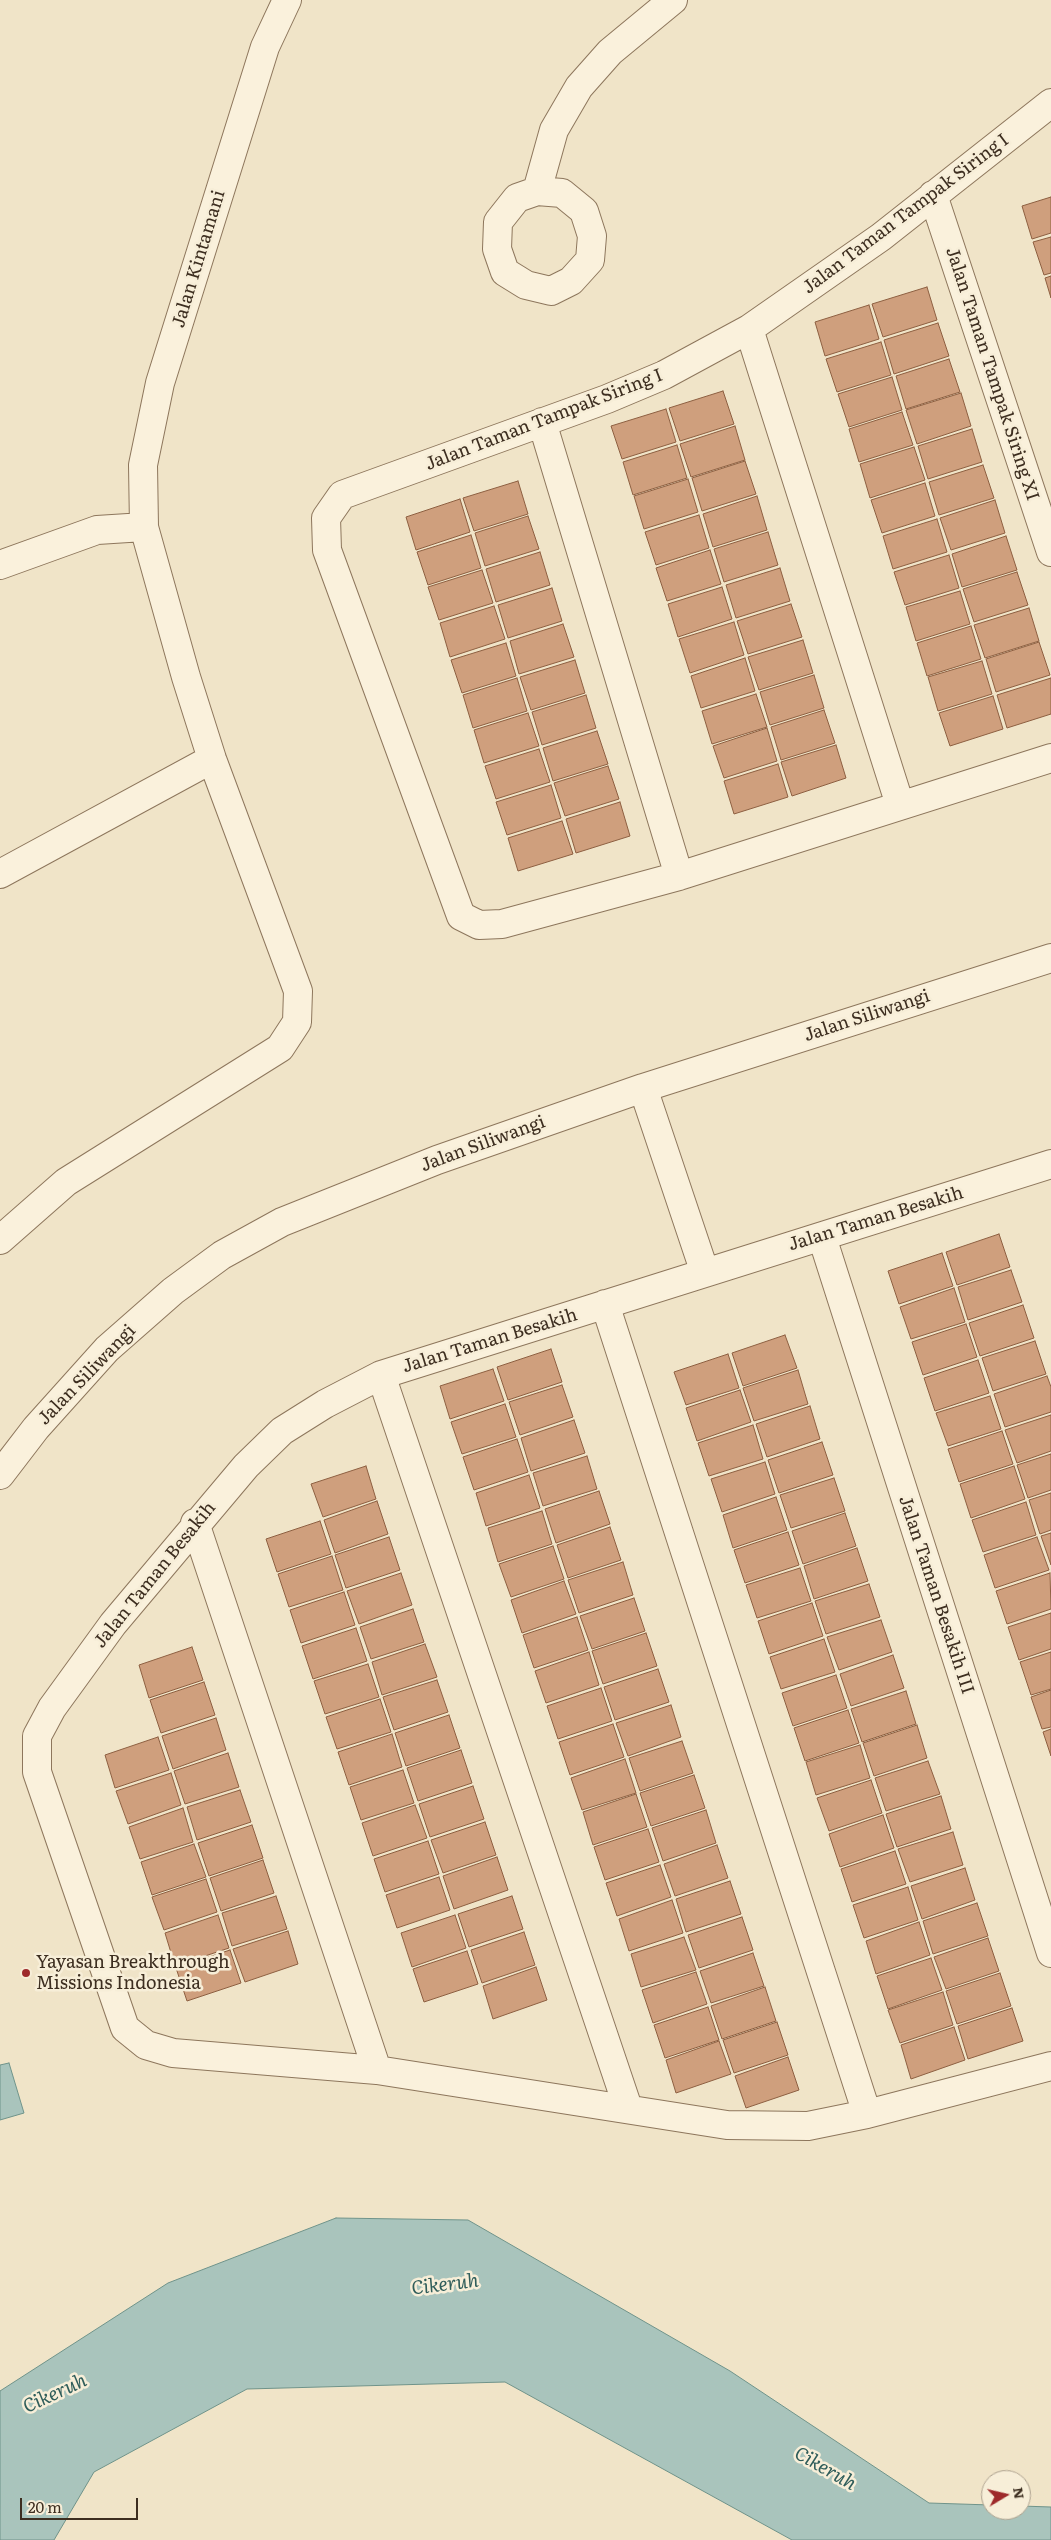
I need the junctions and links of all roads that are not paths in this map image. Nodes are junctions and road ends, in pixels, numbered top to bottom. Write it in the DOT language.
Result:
graph roads {
  1 [pos="288,0"];
  2 [pos="673,0"];
  3 [pos="1051,102"];
  4 [pos="537,191"];
  5 [pos="933,195"];
  6 [pos="749,329"];
  7 [pos="542,422"];
  8 [pos="144,526"];
  9 [pos="1051,552"];
  10 [pos="0,565"];
  11 [pos="1051,758"];
  12 [pos="212,759"];
  13 [pos="900,805"];
  14 [pos="0,874"];
  15 [pos="679,876"];
  16 [pos="1051,958"];
  17 [pos="643,1088"];
  18 [pos="1049,1173"];
  19 [pos="822,1237"];
  20 [pos="0,1240"];
  21 [pos="705,1273"];
  22 [pos="605,1304"];
  23 [pos="381,1375"];
  24 [pos="0,1475"];
  25 [pos="196,1523"];
  26 [pos="1051,1953"];
  27 [pos="1051,2066"];
  28 [pos="377,2070"];
  29 [pos="628,2108"];
  30 [pos="867,2114"];
  1 -- 8 [label="street, Jalan Kintamani"];
  2 -- 4 [label="street"];
  3 -- 5 [label="street, Jalan Taman Tampak Siring I"];
  5 -- 6 [label="street, Jalan Taman Tampak Siring I"];
  5 -- 9 [label="street, Jalan Taman Tampak Siring XI"];
  6 -- 7 [label="street, Jalan Taman Tampak Siring I"];
  6 -- 13 [label="street"];
  7 -- 15 [label="street"];
  7 -- 15 [label="street, Jalan Taman Tampak Siring I"];
  8 -- 10 [label="street"];
  8 -- 12 [label="street, Jalan Kintamani"];
  11 -- 13 [label="street"];
  12 -- 14 [label="street"];
  12 -- 20 [label="street, Jalan Kintamani"];
  13 -- 15 [label="street"];
  16 -- 17 [label="street, Jalan Siliwangi"];
  17 -- 21 [label="street"];
  17 -- 24 [label="street, Jalan Siliwangi"];
  18 -- 19 [label="street, Jalan Taman Besakih"];
  19 -- 21 [label="street, Jalan Taman Besakih"];
  19 -- 26 [label="street, Jalan Taman Besakih III"];
  21 -- 22 [label="street, Jalan Taman Besakih"];
  22 -- 23 [label="street, Jalan Taman Besakih"];
  22 -- 30 [label="street"];
  23 -- 25 [label="street, Jalan Taman Besakih"];
  23 -- 29 [label="street"];
  25 -- 28 [label="street"];
  25 -- 28 [label="street, Jalan Taman Besakih"];
  27 -- 30 [label="street, Jalan Taman Besakih"];
  28 -- 29 [label="street, Jalan Taman Besakih"];
  29 -- 30 [label="street, Jalan Taman Besakih"];
}
